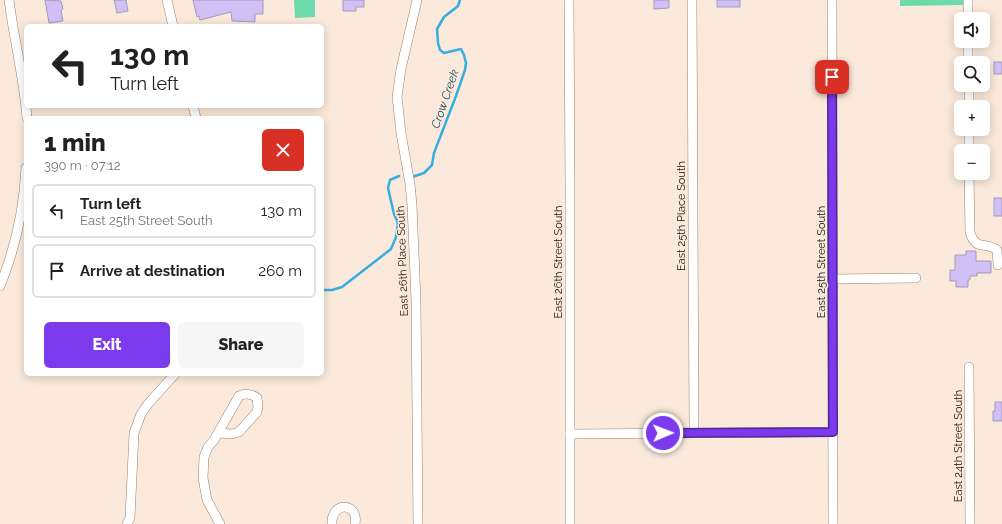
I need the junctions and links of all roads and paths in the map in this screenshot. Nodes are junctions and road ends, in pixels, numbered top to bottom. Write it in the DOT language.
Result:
graph roads {
  1 [pos="9,0"];
  2 [pos="167,0"];
  3 [pos="417,0"];
  4 [pos="569,0"];
  5 [pos="692,0"];
  6 [pos="832,0"];
  7 [pos="968,0"];
  8 [pos="968,12"];
  9 [pos="173,24"];
  10 [pos="24,90"];
  11 [pos="969,180"];
  12 [pos="24,185"];
  13 [pos="998,265"];
  14 [pos="833,278"];
  15 [pos="916,278"];
  16 [pos="0,286"];
  17 [pos="969,368"];
  18 [pos="173,376"];
  19 [pos="833,432"];
  20 [pos="218,433"];
  21 [pos="694,433"];
  22 [pos="570,434"];
  23 [pos="130,522"];
  24 [pos="220,524"];
  25 [pos="332,524"];
  26 [pos="355,524"];
  27 [pos="418,524"];
  28 [pos="570,524"];
  29 [pos="833,524"];
  30 [pos="970,524"];
  1 -- 10 [label="street"];
  2 -- 9 [label="street"];
  3 -- 27 [label="street, East 26th Place South"];
  4 -- 22 [label="street, East 26th Street South"];
  5 -- 21 [label="street, East 25th Place South"];
  6 -- 14 [label="street, East 25th Street South"];
  7 -- 8 [label="street"];
  11 -- 13 [label="street"];
  12 -- 16 [label="street"];
  14 -- 15 [label="street"];
  14 -- 19 [label="street, East 25th Street South"];
  17 -- 30 [label="street, East 24th Street South"];
  18 -- 23 [label="street"];
  19 -- 21 [label="street"];
  19 -- 29 [label="street, East 25th Street South"];
  20 -- 20 [label="street"];
  20 -- 24 [label="street"];
  21 -- 22 [label="street"];
  22 -- 28 [label="street, East 26th Street South"];
  25 -- 26 [label="street"];
}
